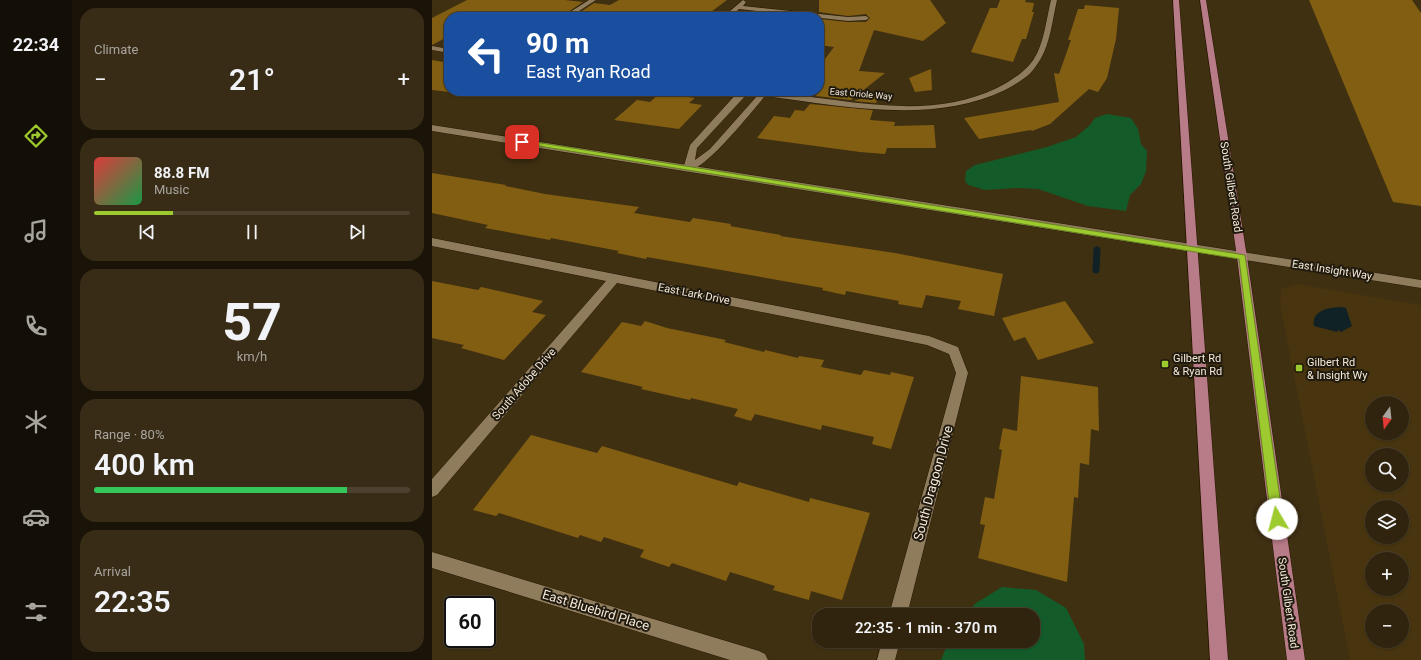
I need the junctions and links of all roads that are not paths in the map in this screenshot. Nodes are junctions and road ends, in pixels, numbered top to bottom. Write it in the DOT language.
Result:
graph roads {
  1 [pos="593,0"];
  2 [pos="746,0"];
  3 [pos="1054,0"];
  4 [pos="1176,0"];
  5 [pos="1203,0"];
  6 [pos="738,7"];
  7 [pos="574,12"];
  8 [pos="732,12"];
  9 [pos="784,12"];
  10 [pos="824,16"];
  11 [pos="866,18"];
  12 [pos="432,48"];
  13 [pos="444,49"];
  14 [pos="739,96"];
  15 [pos="761,96"];
  16 [pos="781,96"];
  17 [pos="432,128"];
  18 [pos="688,169"];
  19 [pos="432,242"];
  20 [pos="1193,249"];
  21 [pos="1242,256"];
  22 [pos="615,278"];
  23 [pos="1421,284"];
  24 [pos="954,351"];
  25 [pos="432,490"];
  26 [pos="432,560"];
  27 [pos="900,608"];
  28 [pos="889,648"];
  29 [pos="759,660"];
  30 [pos="886,660"];
  31 [pos="1219,660"];
  32 [pos="1296,660"];
  1 -- 7 [label="street"];
  2 -- 6 [label="street"];
  3 -- 16 [label="street, East Oriole Way"];
  4 -- 20 [label="main road"];
  5 -- 21 [label="main road, South Gilbert Road"];
  6 -- 8 [label="street"];
  6 -- 9 [label="street"];
  10 -- 11 [label="street"];
  12 -- 13 [label="street"];
  14 -- 18 [label="street"];
  15 -- 18 [label="street"];
  17 -- 18 [label="street, East Insight Way"];
  18 -- 20 [label="street, East Insight Way"];
  19 -- 22 [label="street, East Lark Drive"];
  20 -- 21 [label="street, East Insight Way"];
  20 -- 31 [label="main road"];
  21 -- 23 [label="street, East Insight Way"];
  21 -- 32 [label="main road, South Gilbert Road"];
  22 -- 24 [label="street, East Lark Drive"];
  22 -- 25 [label="street, South Adobe Drive"];
  24 -- 27 [label="street, South Dragoon Drive"];
  26 -- 29 [label="street, East Bluebird Place"];
  28 -- 30 [label="street"];
}
